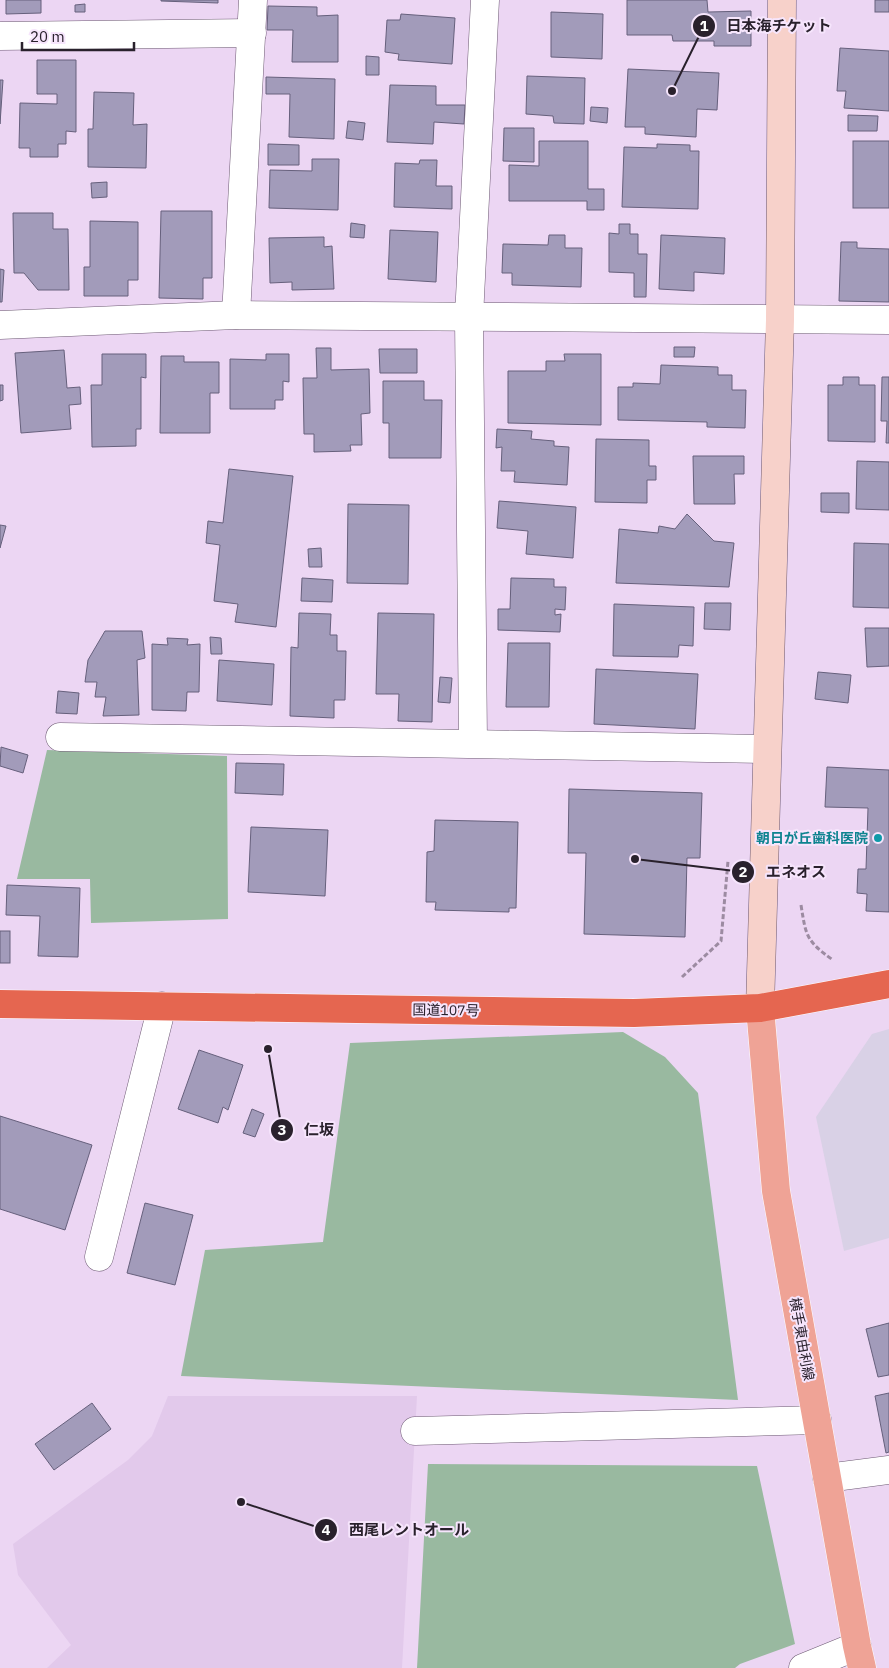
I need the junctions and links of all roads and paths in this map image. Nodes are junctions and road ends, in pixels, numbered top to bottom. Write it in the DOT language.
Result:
graph roads {
  1 [pos="252,0"];
  2 [pos="484,0"];
  3 [pos="782,0"];
  4 [pos="252,33"];
  5 [pos="0,36"];
  6 [pos="236,315"];
  7 [pos="469,317"];
  8 [pos="780,320"];
  9 [pos="889,320"];
  10 [pos="0,325"];
  11 [pos="60,737"];
  12 [pos="472,743"];
  13 [pos="766,749"];
  14 [pos="729,856"];
  15 [pos="801,905"];
  16 [pos="837,963"];
  17 [pos="677,981"];
  18 [pos="889,984"];
  19 [pos="0,1004"];
  20 [pos="162,1006"];
  21 [pos="760,1008"];
  22 [pos="98,1257"];
  23 [pos="817,1420"];
  24 [pos="415,1431"];
  25 [pos="889,1470"];
  26 [pos="827,1478"];
  27 [pos="860,1657"];
  28 [pos="803,1668"];
  1 -- 4 [label="street"];
  2 -- 7 [label="street"];
  3 -- 8 [label="street"];
  4 -- 5 [label="street"];
  4 -- 6 [label="street"];
  6 -- 7 [label="street"];
  6 -- 10 [label="street"];
  7 -- 8 [label="street"];
  7 -- 12 [label="street"];
  8 -- 9 [label="street"];
  8 -- 13 [label="street"];
  11 -- 12 [label="street"];
  12 -- 13 [label="street"];
  13 -- 21 [label="street"];
  14 -- 17 [label="path"];
  15 -- 16 [label="path"];
  18 -- 21 [label="highway, 国道107号"];
  19 -- 20 [label="highway, 国道107号"];
  20 -- 21 [label="highway, 国道107号"];
  20 -- 22 [label="street"];
  21 -- 23 [label="main road, 横手東由利線"];
  23 -- 24 [label="street"];
  23 -- 26 [label="main road, 横手東由利線"];
  25 -- 26 [label="street"];
  26 -- 27 [label="main road, 横手東由利線"];
  27 -- 28 [label="street"];
}
